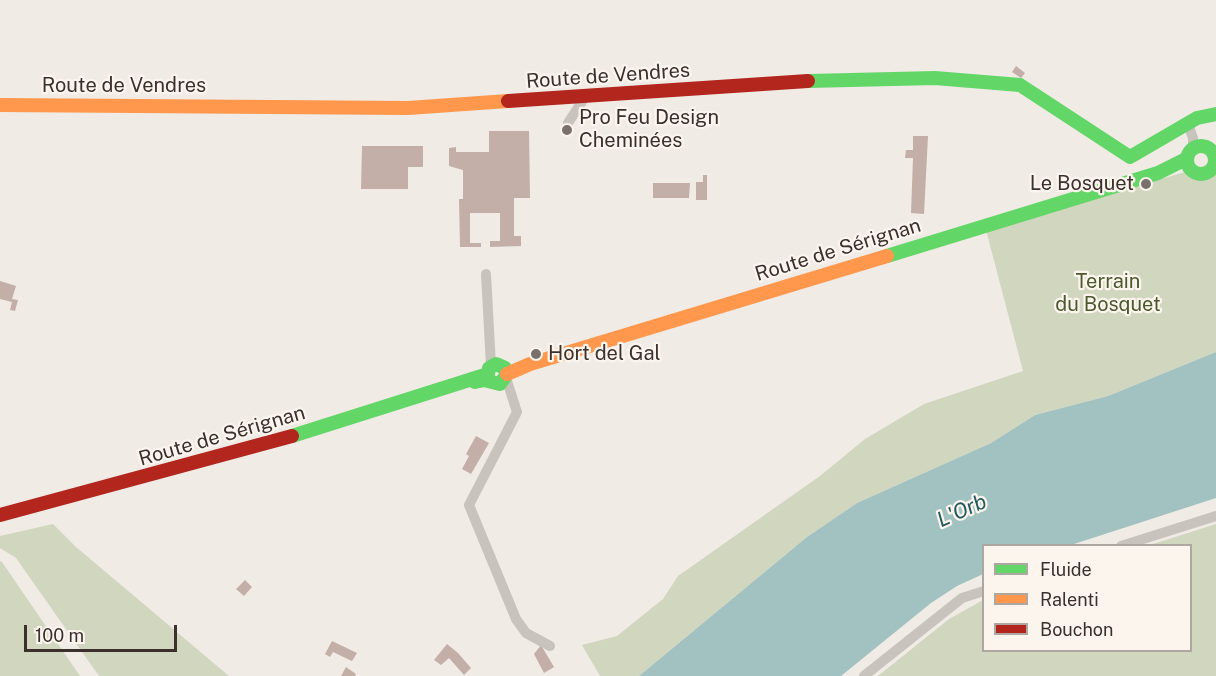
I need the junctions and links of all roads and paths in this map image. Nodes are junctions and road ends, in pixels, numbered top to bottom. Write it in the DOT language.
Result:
graph roads {
  1 [pos="585,97"];
  2 [pos="0,105"];
  3 [pos="1216,114"];
  4 [pos="568,123"];
  5 [pos="1188,124"];
  6 [pos="1203,154"];
  7 [pos="486,274"];
  8 [pos="499,374"];
  9 [pos="0,515"];
  10 [pos="1216,516"];
  11 [pos="1127,544"];
  12 [pos="982,592"];
  13 [pos="550,646"];
  14 [pos="864,676"];
  1 -- 2 [label="street, Route de Vendres"];
  1 -- 4 [label="street"];
  1 -- 5 [label="street, Route de Vendres"];
  3 -- 5 [label="street"];
  5 -- 6 [label="street"];
  6 -- 8 [label="street, Route de Sérignan"];
  7 -- 8 [label="street"];
  8 -- 9 [label="street, Route de Sérignan"];
  8 -- 13 [label="street"];
  10 -- 11 [label="street"];
  12 -- 14 [label="street"];
}
